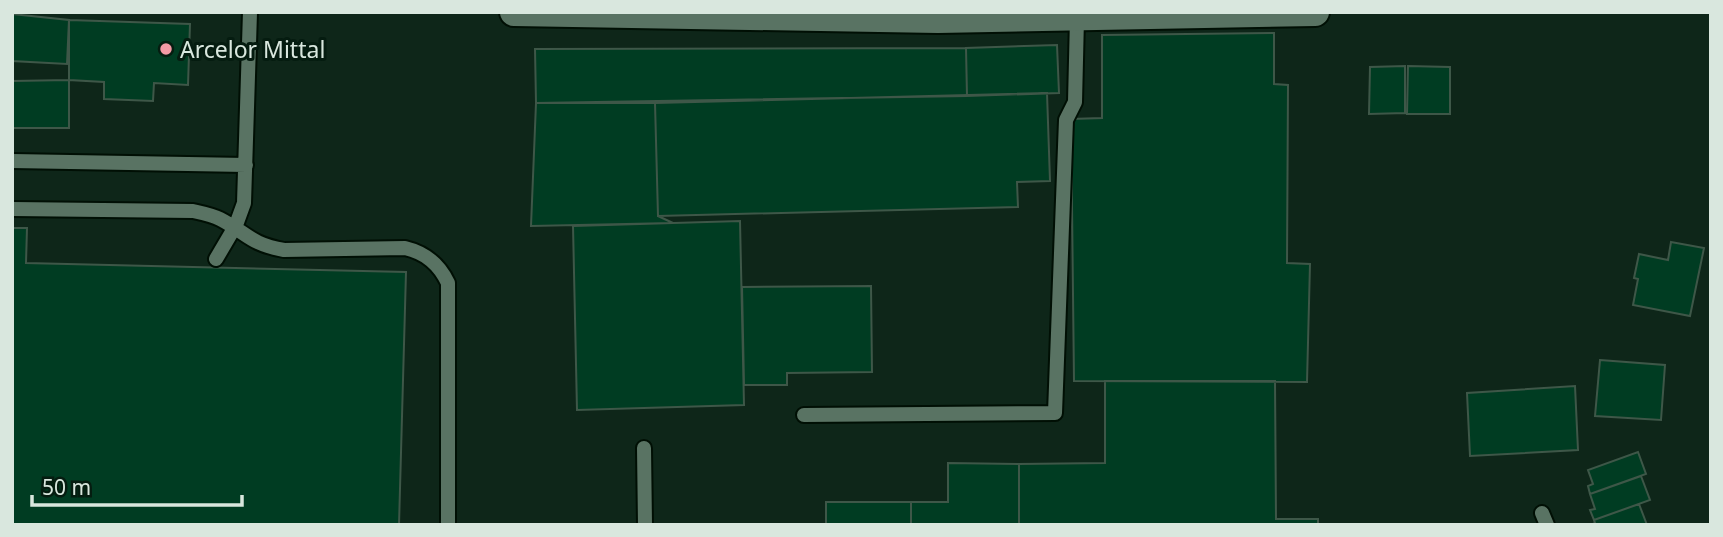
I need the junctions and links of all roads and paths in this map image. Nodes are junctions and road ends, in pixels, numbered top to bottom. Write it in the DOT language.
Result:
graph roads {
  1 [pos="250,12"];
  2 [pos="514,12"];
  3 [pos="1315,12"];
  4 [pos="1077,18"];
  5 [pos="12,161"];
  6 [pos="246,165"];
  7 [pos="12,209"];
  8 [pos="234,229"];
  9 [pos="216,260"];
  10 [pos="804,415"];
  11 [pos="644,448"];
  12 [pos="448,525"];
  13 [pos="645,525"];
  1 -- 6 [label="lane"];
  2 -- 4 [label="street"];
  3 -- 4 [label="street"];
  4 -- 10 [label="lane"];
  5 -- 6 [label="lane"];
  6 -- 8 [label="lane"];
  7 -- 8 [label="lane"];
  8 -- 9 [label="lane"];
  8 -- 12 [label="lane"];
  11 -- 13 [label="lane"];
}
